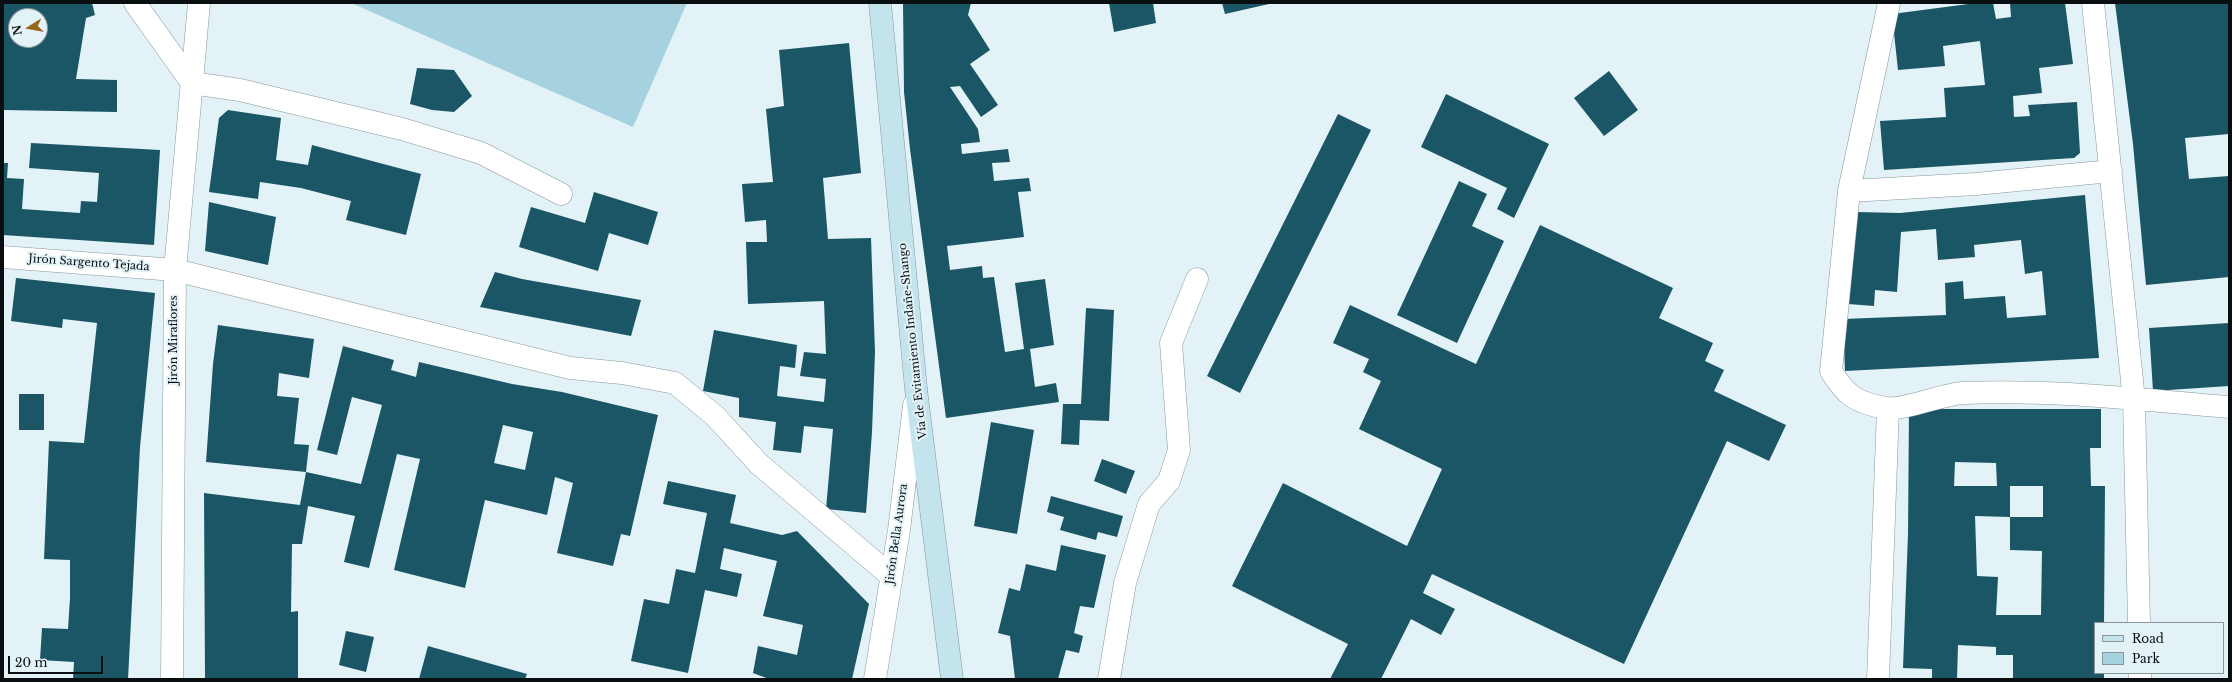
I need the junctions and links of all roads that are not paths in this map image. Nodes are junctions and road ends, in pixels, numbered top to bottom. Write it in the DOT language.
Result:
graph roads {
  1 [pos="135,3"];
  2 [pos="199,3"];
  3 [pos="880,3"];
  4 [pos="1889,3"];
  5 [pos="2093,3"];
  6 [pos="192,84"];
  7 [pos="2111,171"];
  8 [pos="1849,191"];
  9 [pos="561,194"];
  10 [pos="3,257"];
  11 [pos="175,270"];
  12 [pos="1197,279"];
  13 [pos="916,389"];
  14 [pos="2134,400"];
  15 [pos="2229,407"];
  16 [pos="1888,409"];
  17 [pos="891,576"];
  18 [pos="2139,622"];
  19 [pos="172,679"];
  20 [pos="875,679"];
  21 [pos="952,679"];
  22 [pos="1109,679"];
  23 [pos="1878,679"];
  1 -- 6 [label="street"];
  2 -- 6 [label="street, Jirón Miraflores"];
  3 -- 13 [label="main road, Vía de Evitamiento Indañe-Shango"];
  4 -- 8 [label="street"];
  5 -- 7 [label="street"];
  6 -- 9 [label="street"];
  6 -- 11 [label="street, Jirón Miraflores"];
  7 -- 8 [label="street"];
  7 -- 14 [label="street"];
  8 -- 16 [label="street"];
  10 -- 11 [label="street, Jirón Sargento Tejada"];
  11 -- 17 [label="street, Jirón Sargento Tejada"];
  11 -- 19 [label="street, Jirón Miraflores"];
  12 -- 22 [label="street"];
  13 -- 17 [label="street, Jirón Bella Aurora"];
  13 -- 21 [label="main road, Vía de Evitamiento Indañe-Shango"];
  14 -- 15 [label="street"];
  14 -- 16 [label="street"];
  14 -- 18 [label="street"];
  16 -- 23 [label="street"];
  17 -- 20 [label="street, Jirón Bella Aurora"];
}
